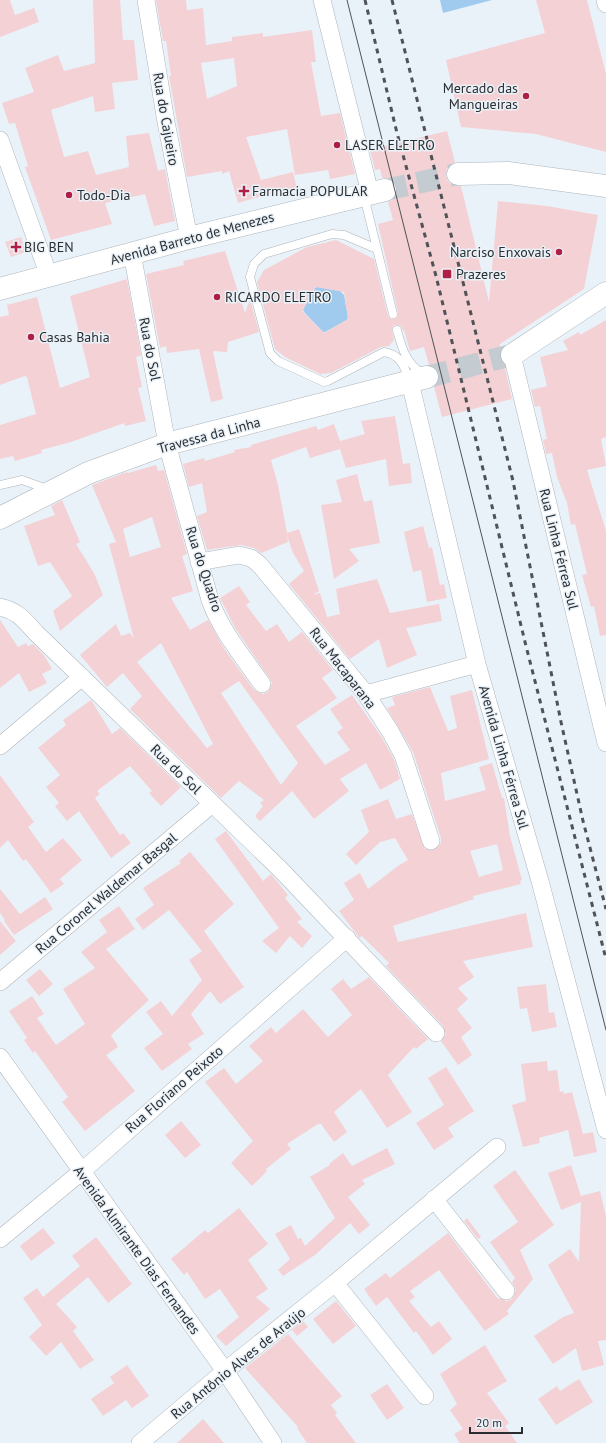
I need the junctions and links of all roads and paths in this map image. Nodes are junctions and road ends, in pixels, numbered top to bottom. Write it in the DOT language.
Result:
graph roads {
  1 [pos="146,0"];
  2 [pos="322,0"];
  3 [pos="605,0"];
  4 [pos="606,4"];
  5 [pos="0,140"];
  6 [pos="458,174"];
  7 [pos="606,186"];
  8 [pos="373,193"];
  9 [pos="189,238"];
  10 [pos="377,249"];
  11 [pos="132,253"];
  12 [pos="49,276"];
  13 [pos="0,289"];
  14 [pos="606,293"];
  15 [pos="393,314"];
  16 [pos="384,352"];
  17 [pos="512,355"];
  18 [pos="419,379"];
  19 [pos="167,444"];
  20 [pos="0,485"];
  21 [pos="52,491"];
  22 [pos="0,518"];
  23 [pos="199,562"];
  24 [pos="0,607"];
  25 [pos="477,664"];
  26 [pos="82,677"];
  27 [pos="262,684"];
  28 [pos="366,694"];
  29 [pos="606,743"];
  30 [pos="0,746"];
  31 [pos="212,804"];
  32 [pos="431,841"];
  33 [pos="347,938"];
  34 [pos="0,982"];
  35 [pos="436,1033"];
  36 [pos="0,1057"];
  37 [pos="606,1130"];
  38 [pos="497,1147"];
  39 [pos="81,1172"];
  40 [pos="434,1199"];
  41 [pos="0,1239"];
  42 [pos="335,1283"];
  43 [pos="506,1291"];
  44 [pos="225,1371"];
  45 [pos="425,1396"];
  46 [pos="140,1443"];
  47 [pos="273,1443"];
  1 -- 9 [label="street, Rua do Cajueiro"];
  2 -- 8 [label="street"];
  3 -- 4 [label="street"];
  5 -- 12 [label="street"];
  6 -- 7 [label="main road"];
  8 -- 9 [label="main road, Avenida Barreto de Menezes"];
  8 -- 10 [label="lane"];
  9 -- 11 [label="main road, Avenida Barreto de Menezes"];
  10 -- 15 [label="lane"];
  10 -- 16 [label="lane"];
  11 -- 12 [label="main road, Avenida Barreto de Menezes"];
  11 -- 19 [label="street, Rua do Sol"];
  12 -- 13 [label="main road, Avenida Barreto de Menezes"];
  14 -- 17 [label="main road"];
  16 -- 18 [label="lane"];
  16 -- 18 [label="lane"];
  17 -- 29 [label="street, Rua Linha Férrea Sul"];
  18 -- 19 [label="main road, Travessa da Linha"];
  18 -- 25 [label="street, Avenida Linha Férrea Sul"];
  19 -- 21 [label="main road, Travessa da Linha"];
  19 -- 23 [label="street, Rua do Quadro"];
  20 -- 21 [label="lane"];
  21 -- 22 [label="main road, Travessa da Linha"];
  23 -- 27 [label="street, Rua do Quadro"];
  23 -- 28 [label="street, Rua Macaparana"];
  24 -- 26 [label="street, Rua do Sol"];
  25 -- 28 [label="street"];
  25 -- 37 [label="street, Avenida Linha Férrea Sul"];
  26 -- 30 [label="street"];
  26 -- 31 [label="street, Rua do Sol"];
  28 -- 32 [label="street, Rua Macaparana"];
  31 -- 33 [label="street, Rua do Sol"];
  31 -- 34 [label="street, Rua Coronel Waldemar Basgal"];
  33 -- 35 [label="street, Rua do Sol"];
  33 -- 39 [label="street, Rua Floriano Peixoto"];
  36 -- 39 [label="street, Avenida Almirante Dias Fernandes"];
  38 -- 40 [label="street, Rua Antônio Alves de Araújo"];
  39 -- 41 [label="street, Rua Floriano Peixoto"];
  39 -- 44 [label="street, Avenida Almirante Dias Fernandes"];
  40 -- 42 [label="street, Rua Antônio Alves de Araújo"];
  40 -- 43 [label="street"];
  42 -- 44 [label="street, Rua Antônio Alves de Araújo"];
  42 -- 45 [label="street"];
  44 -- 46 [label="street, Rua Antônio Alves de Araújo"];
  44 -- 47 [label="street, Avenida Almirante Dias Fernandes"];
}
